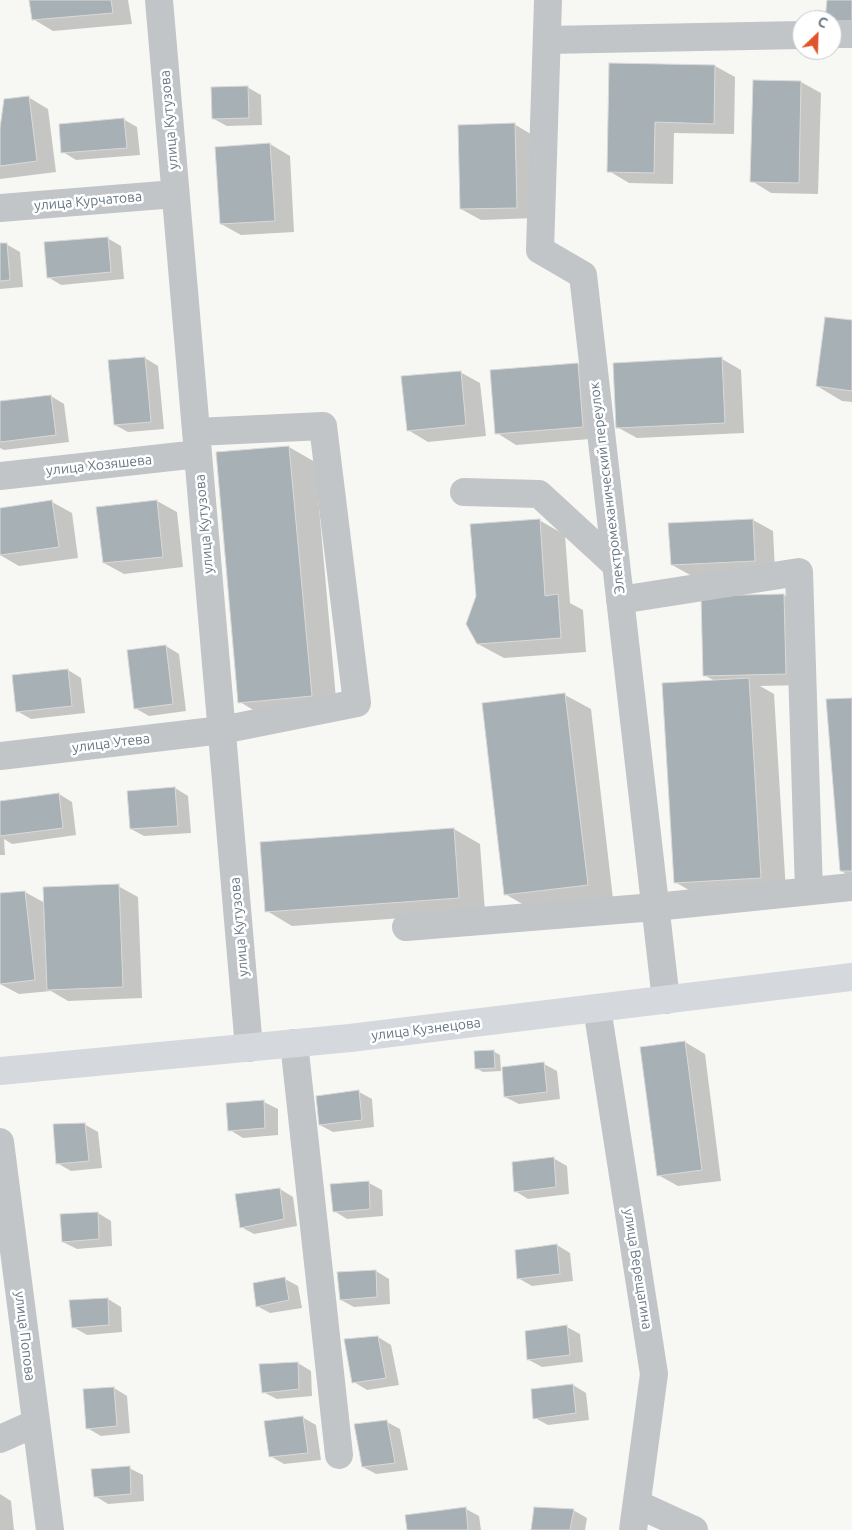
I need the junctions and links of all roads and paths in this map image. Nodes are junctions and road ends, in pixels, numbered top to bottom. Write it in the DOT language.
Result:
graph roads {
  1 [pos="159,0"];
  2 [pos="548,0"];
  3 [pos="792,35"];
  4 [pos="547,40"];
  5 [pos="175,194"];
  6 [pos="0,208"];
  7 [pos="197,443"];
  8 [pos="0,476"];
  9 [pos="464,492"];
  10 [pos="616,565"];
  11 [pos="620,600"];
  12 [pos="222,730"];
  13 [pos="0,756"];
  14 [pos="852,887"];
  15 [pos="809,891"];
  16 [pos="655,907"];
  17 [pos="406,927"];
  18 [pos="852,978"];
  19 [pos="666,1000"];
  20 [pos="597,1008"];
  21 [pos="294,1043"];
  22 [pos="249,1048"];
  23 [pos="0,1071"];
  24 [pos="0,1142"];
  25 [pos="36,1423"];
  26 [pos="0,1439"];
  27 [pos="339,1455"];
  28 [pos="635,1517"];
  29 [pos="50,1530"];
  30 [pos="694,1530"];
  1 -- 5 [label="street, улица Кутузова"];
  2 -- 4 [label="street, Электромеханический переулок"];
  3 -- 4 [label="street"];
  4 -- 10 [label="street, Электромеханический переулок"];
  5 -- 6 [label="street, улица Курчатова"];
  5 -- 7 [label="street, улица Кутузова"];
  7 -- 8 [label="street, улица Хозяшева"];
  7 -- 12 [label="street, улица Кутузова"];
  7 -- 12 [label="street, улица Хозяшева"];
  9 -- 10 [label="street"];
  10 -- 11 [label="street, Электромеханический переулок"];
  11 -- 15 [label="street"];
  11 -- 16 [label="street, Электромеханический переулок"];
  12 -- 13 [label="street, улица Утева"];
  12 -- 22 [label="street, улица Кутузова"];
  14 -- 15 [label="street"];
  15 -- 16 [label="street"];
  16 -- 17 [label="street"];
  16 -- 19 [label="street, Электромеханический переулок"];
  18 -- 19 [label="main road, улица Кузнецова"];
  19 -- 20 [label="main road, улица Кузнецова"];
  20 -- 21 [label="main road, улица Кузнецова"];
  20 -- 28 [label="street, улица Верещагина"];
  21 -- 22 [label="main road, улица Кузнецова"];
  21 -- 27 [label="street"];
  22 -- 23 [label="main road, улица Кузнецова"];
  24 -- 25 [label="street, улица Попова"];
  25 -- 26 [label="street"];
  25 -- 29 [label="street, улица Попова"];
  28 -- 30 [label="street"];
}
